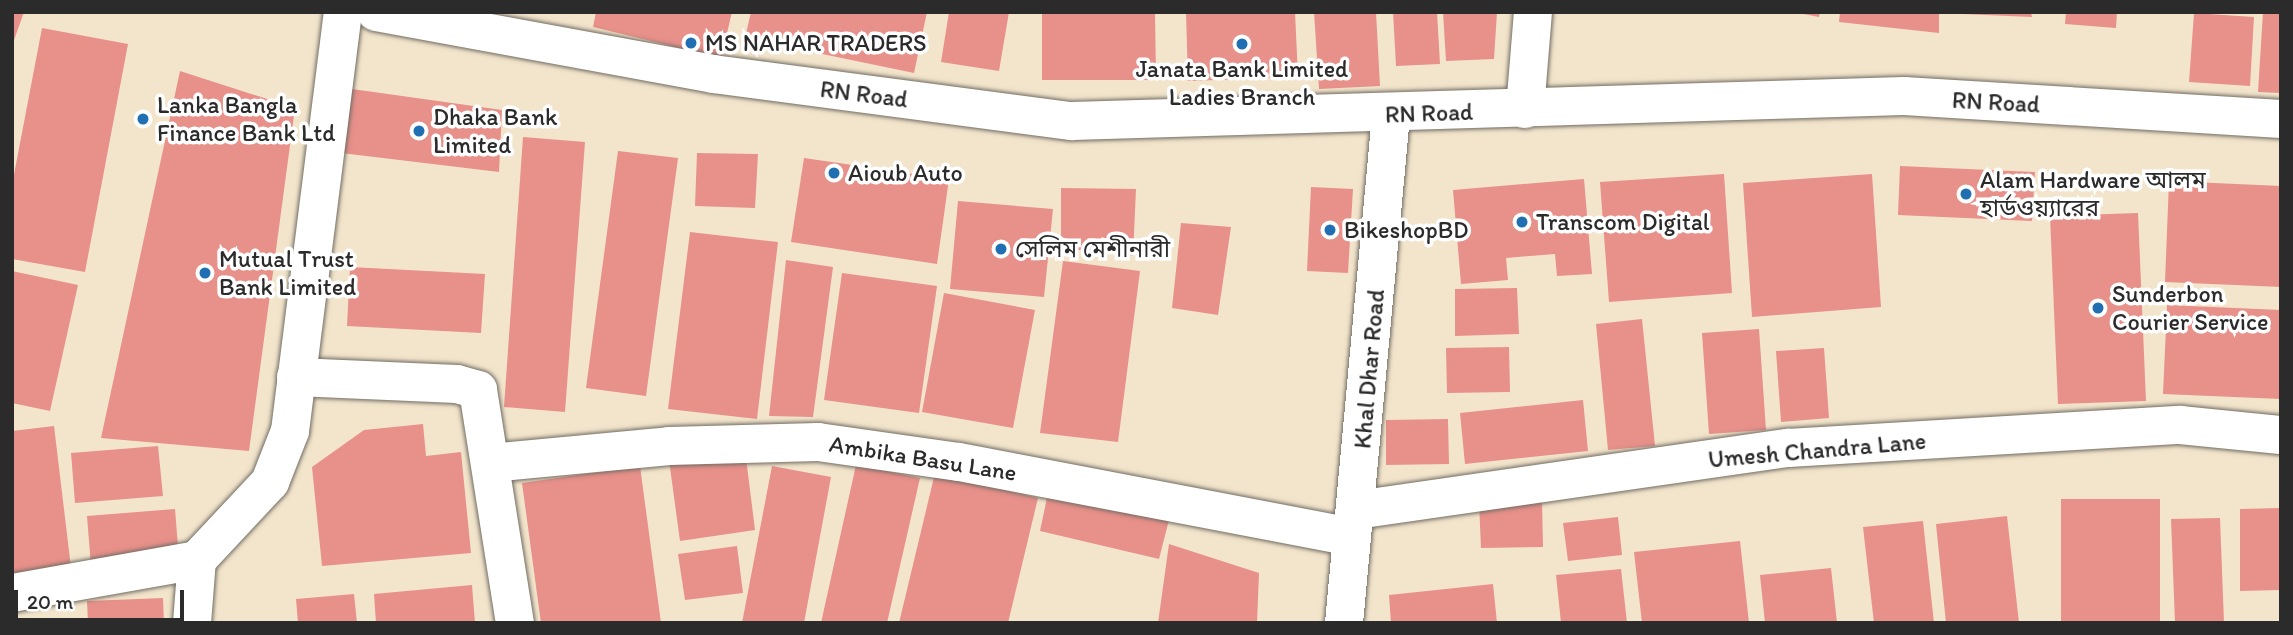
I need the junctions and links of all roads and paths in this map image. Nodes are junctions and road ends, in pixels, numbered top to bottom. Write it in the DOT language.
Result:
graph roads {
  1 [pos="343,12"];
  2 [pos="376,12"];
  3 [pos="1533,12"];
  4 [pos="1525,109"];
  5 [pos="1391,115"];
  6 [pos="2281,119"];
  7 [pos="296,377"];
  8 [pos="2281,435"];
  9 [pos="490,463"];
  10 [pos="1354,523"];
  11 [pos="197,560"];
  12 [pos="12,593"];
  13 [pos="192,623"];
  14 [pos="515,623"];
  15 [pos="1343,623"];
  1 -- 7 [label="main road"];
  2 -- 5 [label="main road, RN Road"];
  3 -- 4 [label="main road"];
  4 -- 5 [label="main road, RN Road"];
  4 -- 6 [label="main road, RN Road"];
  5 -- 10 [label="main road, Khal Dhar Road"];
  7 -- 9 [label="main road"];
  7 -- 11 [label="main road"];
  8 -- 10 [label="main road, Umesh Chandra Lane"];
  9 -- 10 [label="main road, Ambika Basu Lane"];
  9 -- 14 [label="main road"];
  10 -- 15 [label="main road, Khal Dhar Road"];
  11 -- 12 [label="main road"];
  11 -- 13 [label="main road"];
}
